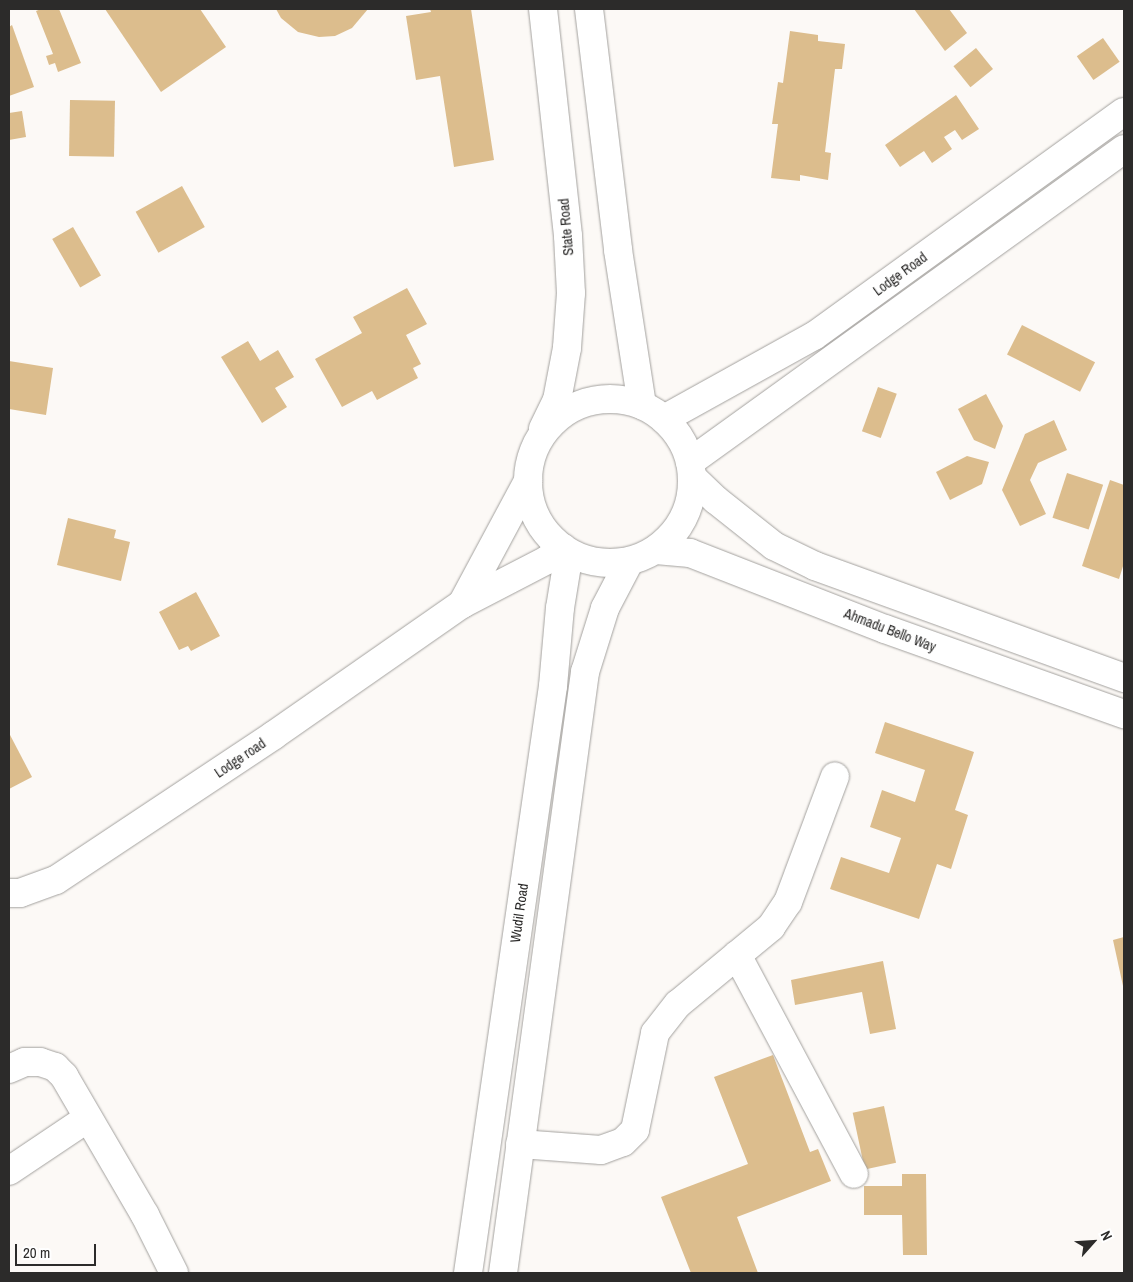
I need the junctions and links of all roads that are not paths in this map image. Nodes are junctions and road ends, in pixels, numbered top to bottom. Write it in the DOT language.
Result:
graph roads {
  1 [pos="543,9"];
  2 [pos="589,9"];
  3 [pos="1124,112"];
  4 [pos="1124,149"];
  5 [pos="653,412"];
  6 [pos="538,440"];
  7 [pos="691,469"];
  8 [pos="528,481"];
  9 [pos="656,550"];
  10 [pos="566,551"];
  11 [pos="629,562"];
  12 [pos="462,604"];
  13 [pos="1124,678"];
  14 [pos="1124,714"];
  15 [pos="835,776"];
  16 [pos="9,893"];
  17 [pos="737,955"];
  18 [pos="9,1069"];
  19 [pos="88,1118"];
  20 [pos="520,1144"];
  21 [pos="9,1171"];
  22 [pos="854,1174"];
  23 [pos="174,1273"];
  24 [pos="468,1273"];
  25 [pos="503,1273"];
  1 -- 6 [label="main road, State Road"];
  2 -- 5 [label="main road"];
  3 -- 5 [label="main road, Lodge Road"];
  4 -- 7 [label="main road, Lodge Road"];
  5 -- 6 [label="main road"];
  5 -- 7 [label="main road"];
  6 -- 8 [label="main road"];
  7 -- 9 [label="main road"];
  7 -- 13 [label="main road"];
  8 -- 10 [label="main road"];
  8 -- 12 [label="main road"];
  9 -- 11 [label="main road"];
  9 -- 14 [label="main road, Ahmadu Bello Way"];
  10 -- 11 [label="main road"];
  10 -- 12 [label="main road, Lodge road"];
  10 -- 24 [label="main road, Wudil Road"];
  11 -- 20 [label="main road"];
  12 -- 16 [label="main road, Lodge road"];
  15 -- 17 [label="main road"];
  17 -- 20 [label="main road"];
  17 -- 22 [label="main road"];
  18 -- 19 [label="main road"];
  19 -- 21 [label="main road"];
  19 -- 23 [label="main road"];
  20 -- 25 [label="main road"];
}
